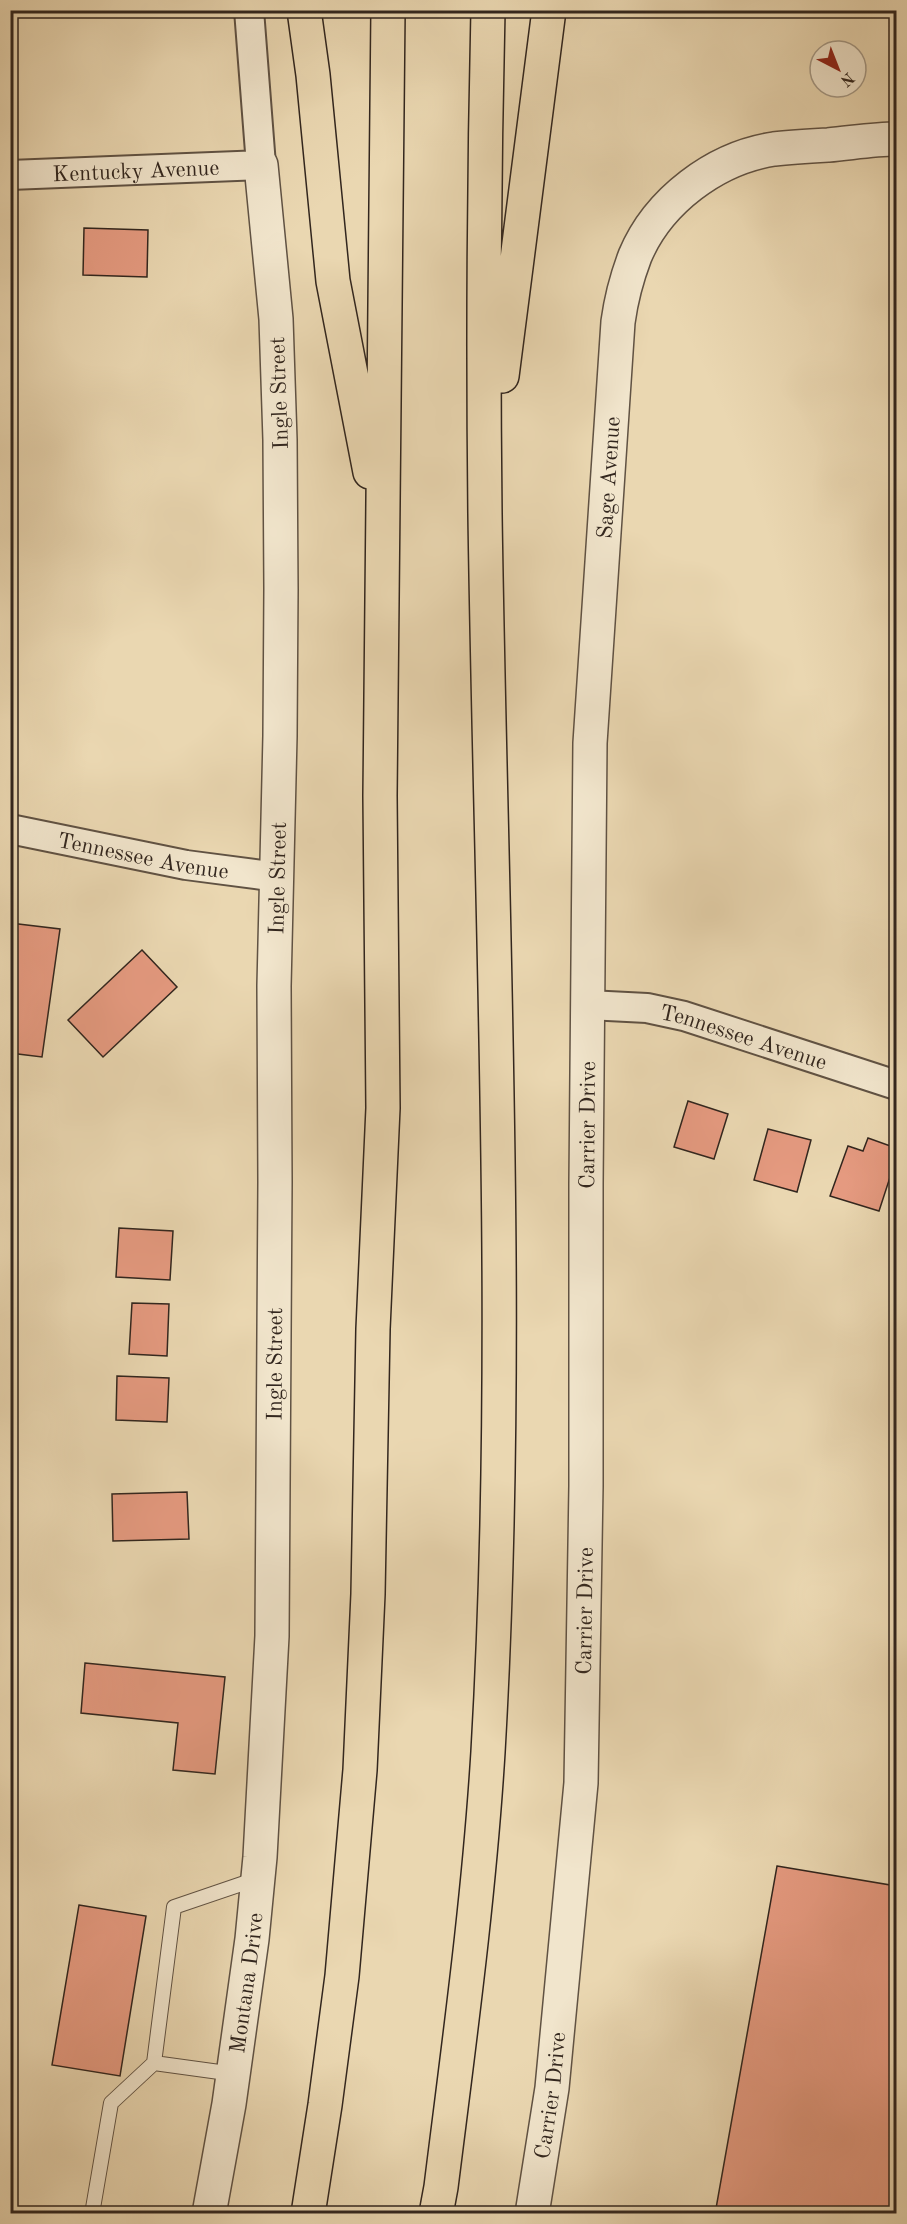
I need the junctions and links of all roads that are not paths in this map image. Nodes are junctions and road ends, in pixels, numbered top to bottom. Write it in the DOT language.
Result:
graph roads {
  1 [pos="249,10"];
  2 [pos="304,10"];
  3 [pos="388,10"];
  4 [pos="488,10"];
  5 [pos="549,10"];
  6 [pos="897,140"];
  7 [pos="261,165"];
  8 [pos="10,176"];
  9 [pos="485,512"];
  10 [pos="383,538"];
  11 [pos="10,830"];
  12 [pos="277,877"];
  13 [pos="588,1005"];
  14 [pos="897,1085"];
  15 [pos="266,1749"];
  16 [pos="258,1878"];
  17 [pos="153,2063"];
  18 [pos="234,2074"];
  19 [pos="92,2214"];
  20 [pos="209,2214"];
  21 [pos="308,2214"];
  22 [pos="436,2214"];
  23 [pos="532,2214"];
  1 -- 7 [label="street, Ingle Street"];
  2 -- 10 [label="highway"];
  3 -- 10 [label="highway"];
  4 -- 9 [label="highway"];
  5 -- 9 [label="highway"];
  6 -- 13 [label="street, Sage Avenue"];
  7 -- 8 [label="street, Kentucky Avenue"];
  7 -- 12 [label="street, Ingle Street"];
  9 -- 22 [label="highway"];
  10 -- 21 [label="highway"];
  11 -- 12 [label="street, Tennessee Avenue"];
  12 -- 15 [label="street, Ingle Street"];
  13 -- 14 [label="street, Tennessee Avenue"];
  13 -- 23 [label="street, Carrier Drive"];
  15 -- 16 [label="street, Montana Drive"];
  16 -- 17 [label="lane"];
  16 -- 18 [label="street, Montana Drive"];
  17 -- 18 [label="lane"];
  17 -- 19 [label="lane"];
  18 -- 20 [label="street, Montana Drive"];
}
